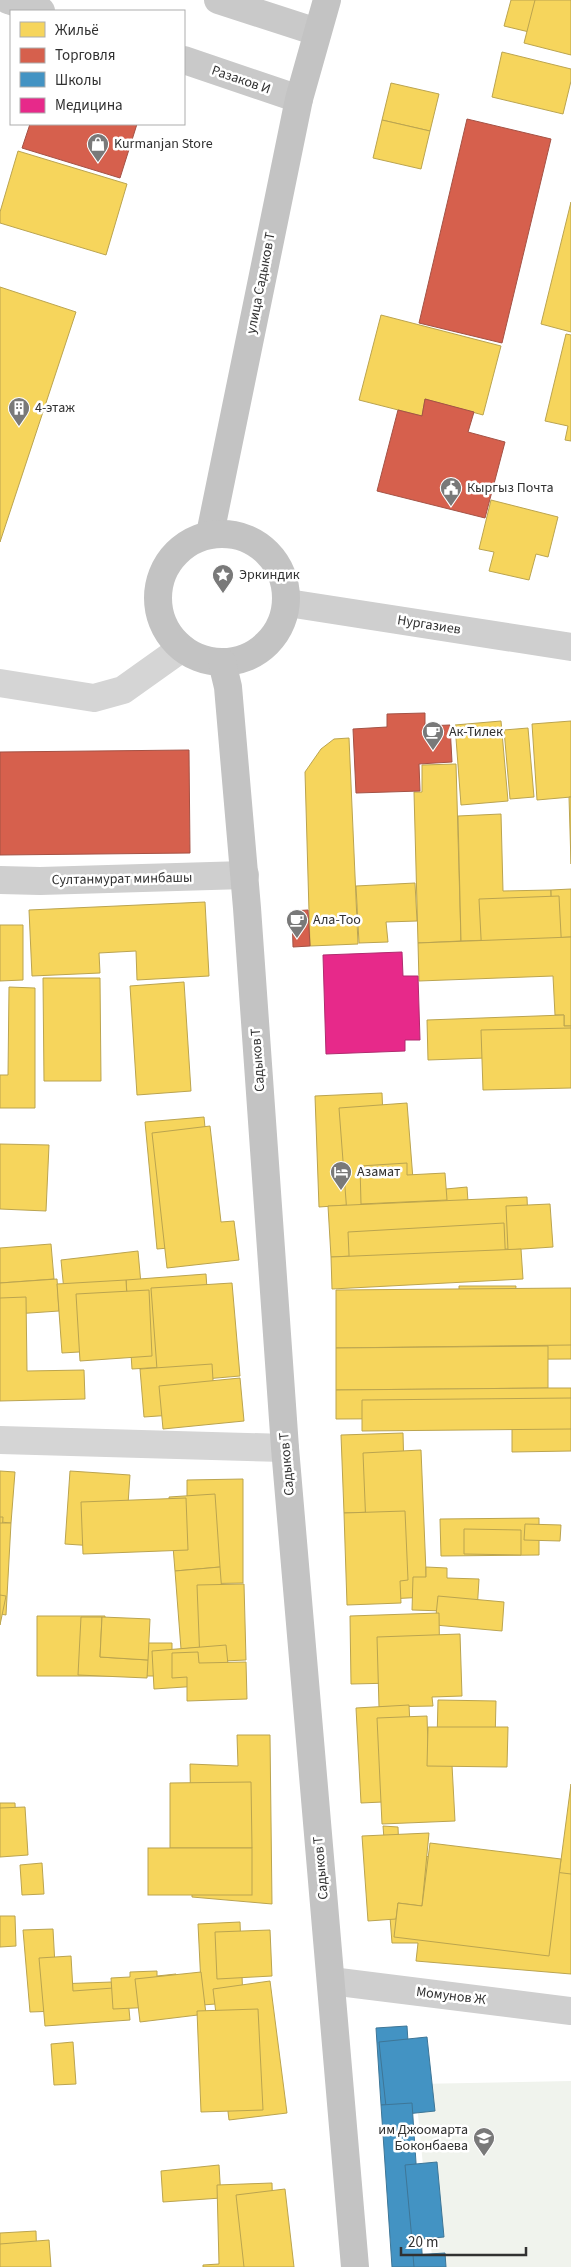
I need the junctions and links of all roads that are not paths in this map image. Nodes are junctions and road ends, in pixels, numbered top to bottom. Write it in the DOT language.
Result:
graph roads {
  1 [pos="8,0"];
  2 [pos="218,0"];
  3 [pos="327,0"];
  4 [pos="38,10"];
  5 [pos="317,32"];
  6 [pos="185,60"];
  7 [pos="299,99"];
  8 [pos="210,534"];
  9 [pos="288,603"];
  10 [pos="571,647"];
  11 [pos="182,648"];
  12 [pos="222,662"];
  13 [pos="0,683"];
  14 [pos="245,876"];
  15 [pos="0,880"];
  16 [pos="0,1440"];
  17 [pos="285,1448"];
  18 [pos="331,1981"];
  19 [pos="571,2010"];
  20 [pos="355,2267"];
  1 -- 4 [label="main road"];
  2 -- 5 [label="main road"];
  3 -- 5 [label="highway"];
  5 -- 7 [label="highway, улица Садыков Т"];
  6 -- 7 [label="main road, Разаков И"];
  7 -- 8 [label="highway, улица Садыков Т"];
  8 -- 9 [label="highway"];
  8 -- 11 [label="highway"];
  9 -- 10 [label="street, Нургазиев"];
  9 -- 12 [label="highway"];
  11 -- 12 [label="highway"];
  11 -- 13 [label="street"];
  12 -- 14 [label="highway, Садыков Т"];
  14 -- 15 [label="street, Султанмурат минбашы"];
  14 -- 17 [label="highway, Садыков Т"];
  16 -- 17 [label="street"];
  17 -- 18 [label="highway, Садыков Т"];
  18 -- 19 [label="street, Момунов Ж"];
  18 -- 20 [label="highway, Садыков Т"];
}
